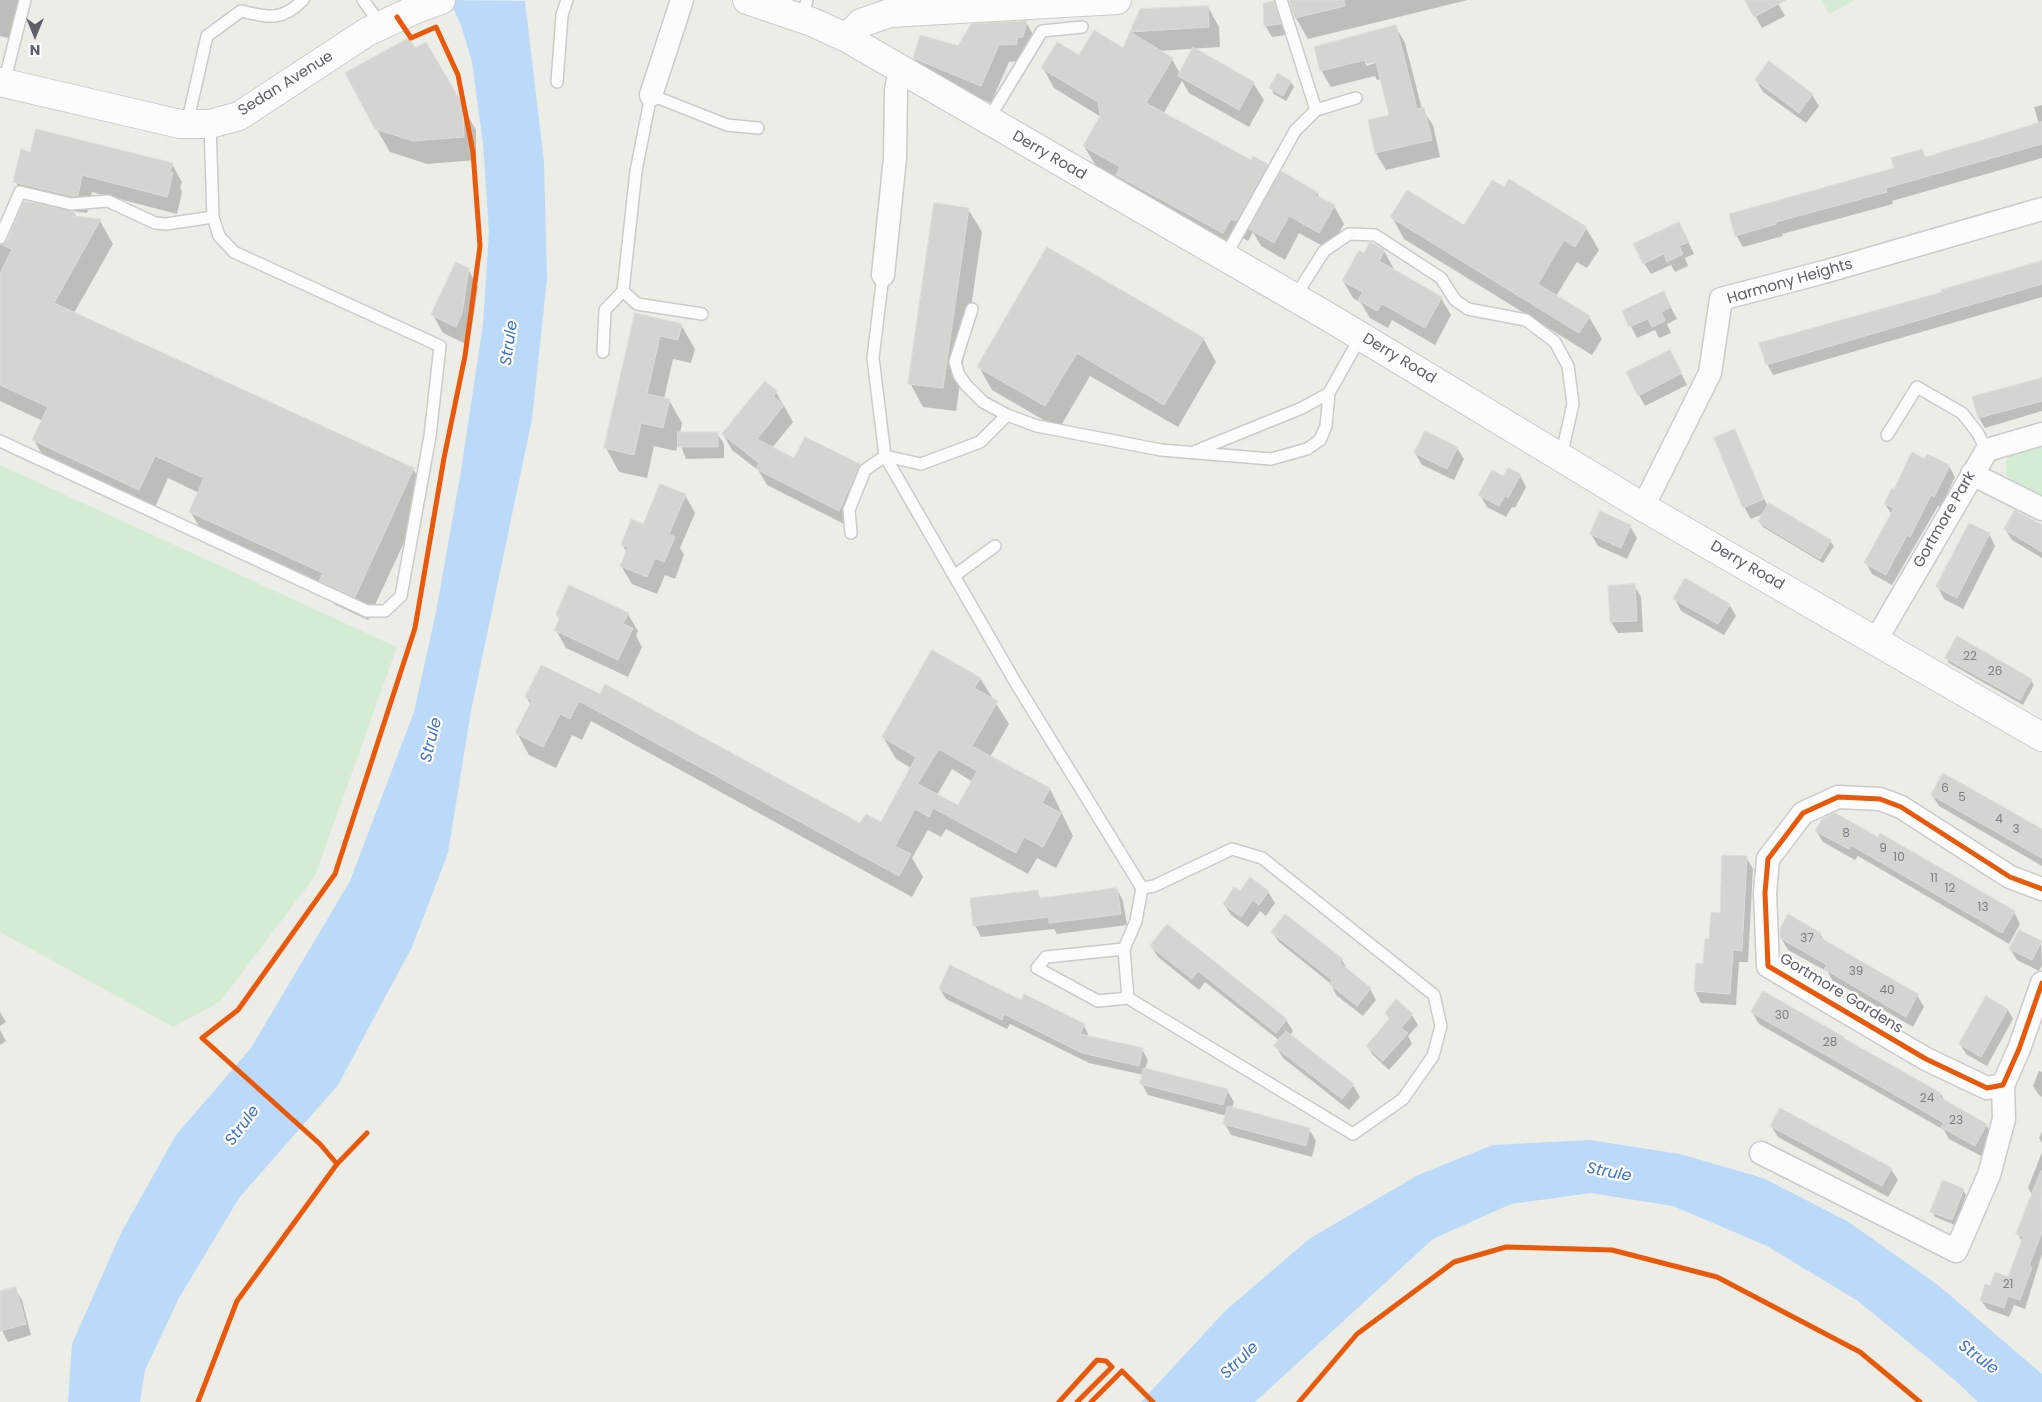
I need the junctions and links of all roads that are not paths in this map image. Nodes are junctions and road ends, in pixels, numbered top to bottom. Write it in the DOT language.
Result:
graph roads {
  1 [pos="25,0"];
  2 [pos="302,0"];
  3 [pos="363,0"];
  4 [pos="441,0"];
  5 [pos="568,0"];
  6 [pos="682,0"];
  7 [pos="746,0"];
  8 [pos="1117,0"];
  9 [pos="1281,0"];
  10 [pos="805,10"];
  11 [pos="381,25"];
  12 [pos="1082,27"];
  13 [pos="847,38"];
  14 [pos="900,70"];
  15 [pos="2,82"];
  16 [pos="557,82"];
  17 [pos="651,95"];
  18 [pos="1356,98"];
  19 [pos="1316,110"];
  20 [pos="988,120"];
  21 [pos="198,124"];
  22 [pos="758,128"];
  23 [pos="2042,209"];
  24 [pos="213,217"];
  25 [pos="0,238"];
  26 [pos="1225,257"];
  27 [pos="883,275"];
  28 [pos="623,291"];
  29 [pos="1295,297"];
  30 [pos="972,309"];
  31 [pos="702,314"];
  32 [pos="1360,336"];
  33 [pos="603,352"];
  34 [pos="1329,393"];
  35 [pos="1007,415"];
  36 [pos="2042,434"];
  37 [pos="1887,435"];
  38 [pos="0,441"];
  39 [pos="1218,441"];
  40 [pos="1987,450"];
  41 [pos="1195,452"];
  42 [pos="1227,455"];
  43 [pos="885,456"];
  44 [pos="1560,457"];
  45 [pos="1972,474"];
  46 [pos="1642,507"];
  47 [pos="2042,509"];
  48 [pos="851,533"];
  49 [pos="996,546"];
  50 [pos="954,576"];
  51 [pos="1876,640"];
  52 [pos="2042,737"];
  53 [pos="1142,888"];
  54 [pos="2042,889"];
  55 [pos="1124,949"];
  56 [pos="2042,983"];
  57 [pos="1128,998"];
  58 [pos="2003,1085"];
  59 [pos="1761,1153"];
  1 -- 15 [label="lane"];
  2 -- 21 [label="lane"];
  3 -- 11 [label="lane"];
  4 -- 11 [label="main road, Sedan Avenue"];
  5 -- 16 [label="lane"];
  6 -- 17 [label="street"];
  7 -- 10 [label="main road, Derry Road"];
  8 -- 13 [label="main road"];
  9 -- 19 [label="lane"];
  10 -- 13 [label="main road, Derry Road"];
  11 -- 21 [label="main road, Sedan Avenue"];
  12 -- 20 [label="lane"];
  13 -- 14 [label="main road, Derry Road"];
  14 -- 20 [label="main road, Derry Road"];
  14 -- 27 [label="street"];
  15 -- 21 [label="main road, Sedan Avenue"];
  17 -- 22 [label="lane"];
  17 -- 28 [label="lane"];
  18 -- 19 [label="lane"];
  19 -- 26 [label="lane"];
  20 -- 26 [label="main road, Derry Road"];
  21 -- 24 [label="lane"];
  23 -- 46 [label="street, Harmony Heights"];
  24 -- 25 [label="lane"];
  24 -- 38 [label="lane"];
  26 -- 29 [label="main road, Derry Road"];
  27 -- 43 [label="lane"];
  28 -- 31 [label="lane"];
  28 -- 33 [label="lane"];
  29 -- 32 [label="main road, Derry Road"];
  29 -- 44 [label="lane"];
  30 -- 35 [label="lane"];
  32 -- 34 [label="lane"];
  32 -- 44 [label="main road, Derry Road"];
  34 -- 39 [label="lane"];
  34 -- 42 [label="lane"];
  35 -- 41 [label="lane"];
  35 -- 43 [label="lane"];
  36 -- 40 [label="street"];
  37 -- 40 [label="lane"];
  39 -- 41 [label="lane"];
  39 -- 42 [label="lane"];
  40 -- 45 [label="street, Gortmore Park"];
  41 -- 42 [label="lane"];
  43 -- 48 [label="lane"];
  43 -- 50 [label="lane"];
  44 -- 46 [label="main road, Derry Road"];
  45 -- 47 [label="street"];
  45 -- 51 [label="street, Gortmore Park"];
  46 -- 51 [label="main road, Derry Road"];
  49 -- 50 [label="lane"];
  50 -- 53 [label="lane"];
  51 -- 52 [label="main road, Derry Road"];
  53 -- 55 [label="lane"];
  53 -- 57 [label="lane"];
  54 -- 58 [label="street, Gortmore Gardens"];
  55 -- 57 [label="lane"];
  55 -- 57 [label="lane"];
  56 -- 58 [label="street"];
  58 -- 59 [label="street"];
}
